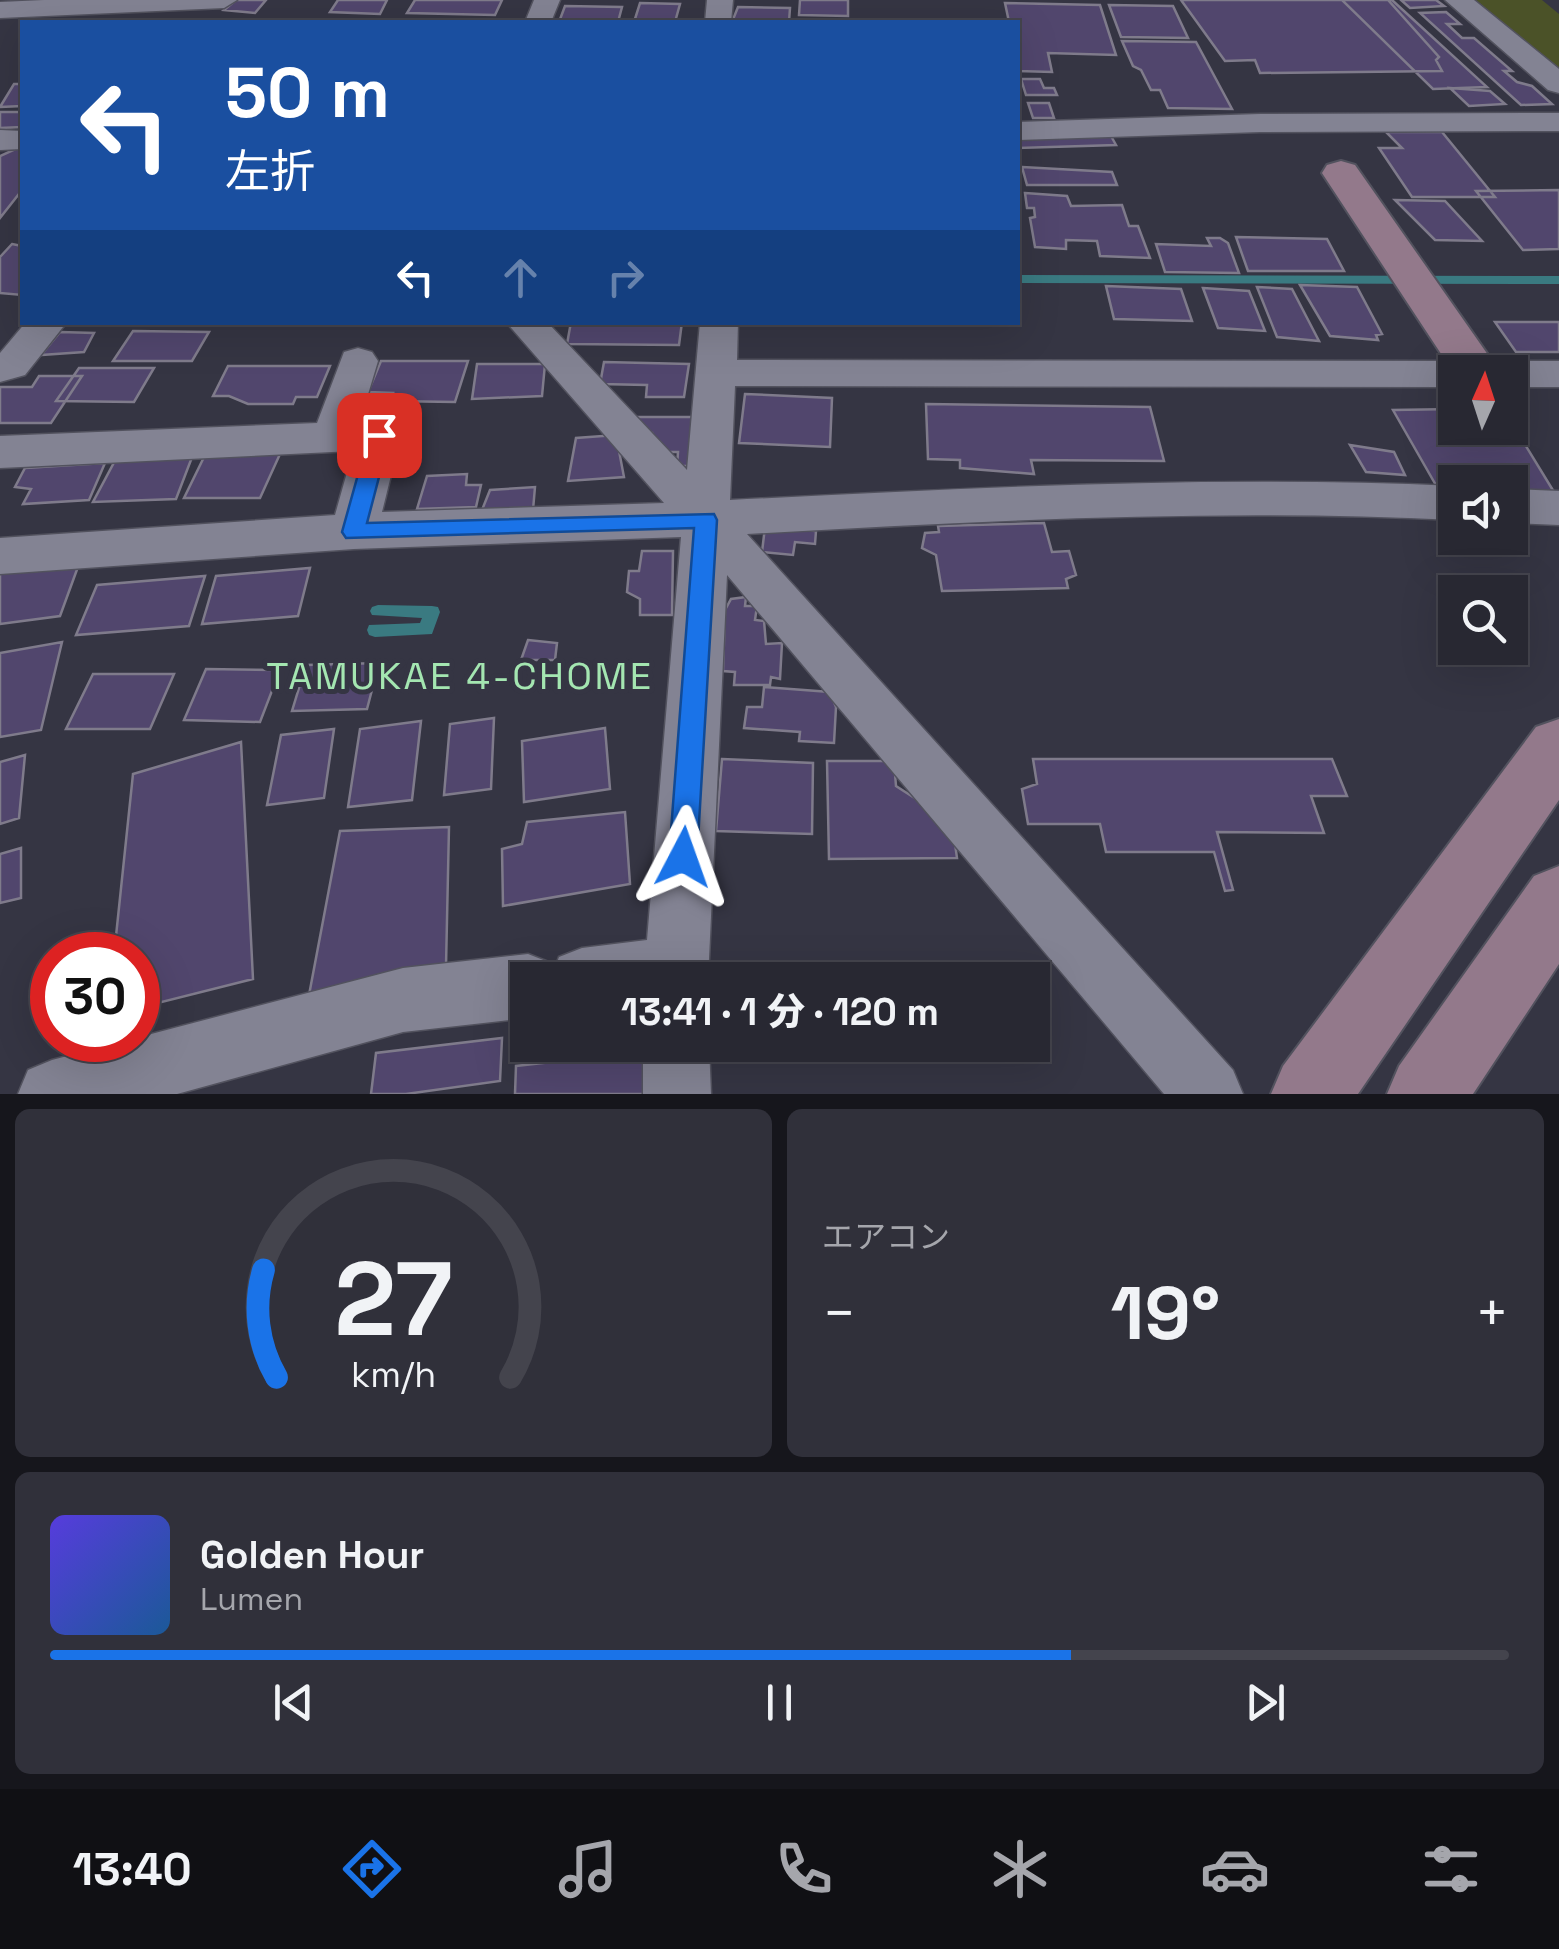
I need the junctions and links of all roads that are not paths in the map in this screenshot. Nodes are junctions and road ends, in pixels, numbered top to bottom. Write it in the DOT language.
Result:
graph roads {
  1 [pos="224,0"];
  2 [pos="1458,0"];
  3 [pos="0,10"];
  4 [pos="245,20"];
  5 [pos="1559,84"];
  6 [pos="1559,122"];
  7 [pos="1020,131"];
  8 [pos="1341,173"];
  9 [pos="45,325"];
  10 [pos="528,325"];
  11 [pos="719,325"];
  12 [pos="1465,355"];
  13 [pos="358,361"];
  14 [pos="0,369"];
  15 [pos="718,373"];
  16 [pos="1438,374"];
  17 [pos="1528,374"];
  18 [pos="1559,374"];
  19 [pos="334,437"];
  20 [pos="0,452"];
  21 [pos="1438,502"];
  22 [pos="1528,507"];
  23 [pos="1559,508"];
  24 [pos="706,520"];
  25 [pos="354,532"];
  26 [pos="0,556"];
  27 [pos="1559,747"];
  28 [pos="1559,902"];
  29 [pos="677,962"];
  30 [pos="510,988"];
  31 [pos="676,1062"];
  32 [pos="52,1094"];
  33 [pos="677,1094"];
  34 [pos="1209,1094"];
  35 [pos="1310,1094"];
  36 [pos="1427,1094"];
  1 -- 3 [label="street"];
  1 -- 4 [label="street"];
  2 -- 5 [label="street"];
  6 -- 7 [label="street"];
  8 -- 12 [label="street"];
  9 -- 14 [label="street"];
  10 -- 24 [label="street"];
  11 -- 15 [label="street"];
  13 -- 19 [label="street"];
  15 -- 16 [label="street"];
  15 -- 24 [label="street"];
  17 -- 18 [label="street"];
  19 -- 20 [label="street"];
  19 -- 25 [label="street"];
  21 -- 24 [label="street"];
  22 -- 23 [label="street"];
  24 -- 25 [label="street"];
  24 -- 29 [label="street"];
  24 -- 34 [label="street"];
  25 -- 26 [label="street"];
  27 -- 35 [label="street"];
  28 -- 36 [label="street"];
  30 -- 32 [label="street"];
  31 -- 33 [label="street"];
}
